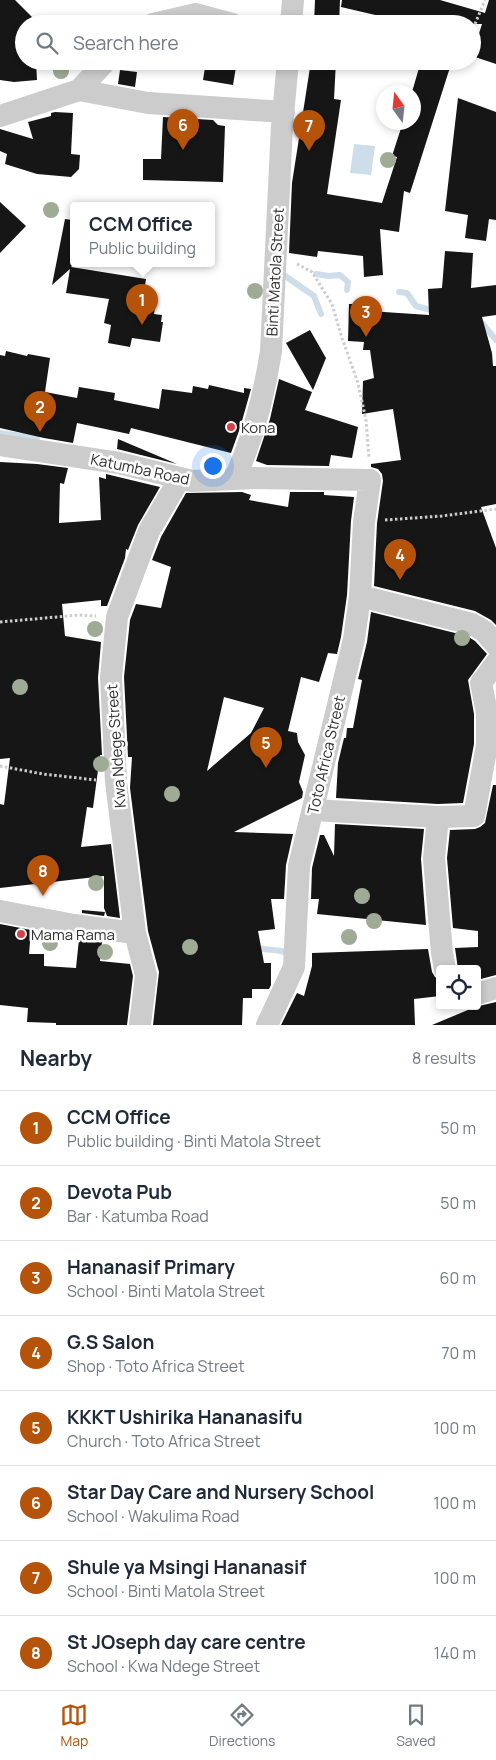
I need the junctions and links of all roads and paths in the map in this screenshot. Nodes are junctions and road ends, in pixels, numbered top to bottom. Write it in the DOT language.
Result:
graph roads {
  1 [pos="293,0"];
  2 [pos="485,0"];
  3 [pos="292,15"];
  4 [pos="479,15"];
  5 [pos="98,70"];
  6 [pos="287,70"];
  7 [pos="79,90"];
  8 [pos="284,112"];
  9 [pos="0,116"];
  10 [pos="276,254"];
  11 [pos="0,445"];
  12 [pos="180,478"];
  13 [pos="235,478"];
  14 [pos="370,480"];
  15 [pos="496,509"];
  16 [pos="364,522"];
  17 [pos="360,596"];
  18 [pos="116,617"];
  19 [pos="0,622"];
  20 [pos="496,645"];
  21 [pos="496,663"];
  22 [pos="0,766"];
  23 [pos="116,782"];
  24 [pos="313,810"];
  25 [pos="438,817"];
  26 [pos="0,911"];
  27 [pos="135,933"];
  28 [pos="444,965"];
  29 [pos="496,988"];
  30 [pos="481,993"];
  31 [pos="140,1025"];
  32 [pos="267,1025"];
  1 -- 3 [label="street"];
  2 -- 4 [label="path"];
  5 -- 7 [label="street"];
  6 -- 8 [label="street, Binti Matola Street"];
  7 -- 8 [label="street"];
  7 -- 9 [label="street"];
  8 -- 10 [label="street, Binti Matola Street"];
  10 -- 13 [label="street, Binti Matola Street"];
  10 -- 14 [label="path"];
  11 -- 12 [label="street, Katumba Road"];
  12 -- 13 [label="street, Katumba Road"];
  12 -- 18 [label="street, Kwa Ndege Street"];
  13 -- 14 [label="street, Katumba Road"];
  14 -- 16 [label="street, Toto Africa Street"];
  15 -- 16 [label="path"];
  16 -- 17 [label="street, Toto Africa Street"];
  17 -- 20 [label="street"];
  17 -- 24 [label="street, Toto Africa Street"];
  18 -- 19 [label="path"];
  18 -- 23 [label="street, Kwa Ndege Street"];
  21 -- 25 [label="street"];
  22 -- 23 [label="path"];
  23 -- 27 [label="street, Kwa Ndege Street"];
  24 -- 25 [label="street"];
  24 -- 32 [label="street, Toto Africa Street"];
  25 -- 28 [label="street"];
  26 -- 27 [label="street"];
  27 -- 31 [label="street, Kwa Ndege Street"];
  29 -- 30 [label="street"];
}
